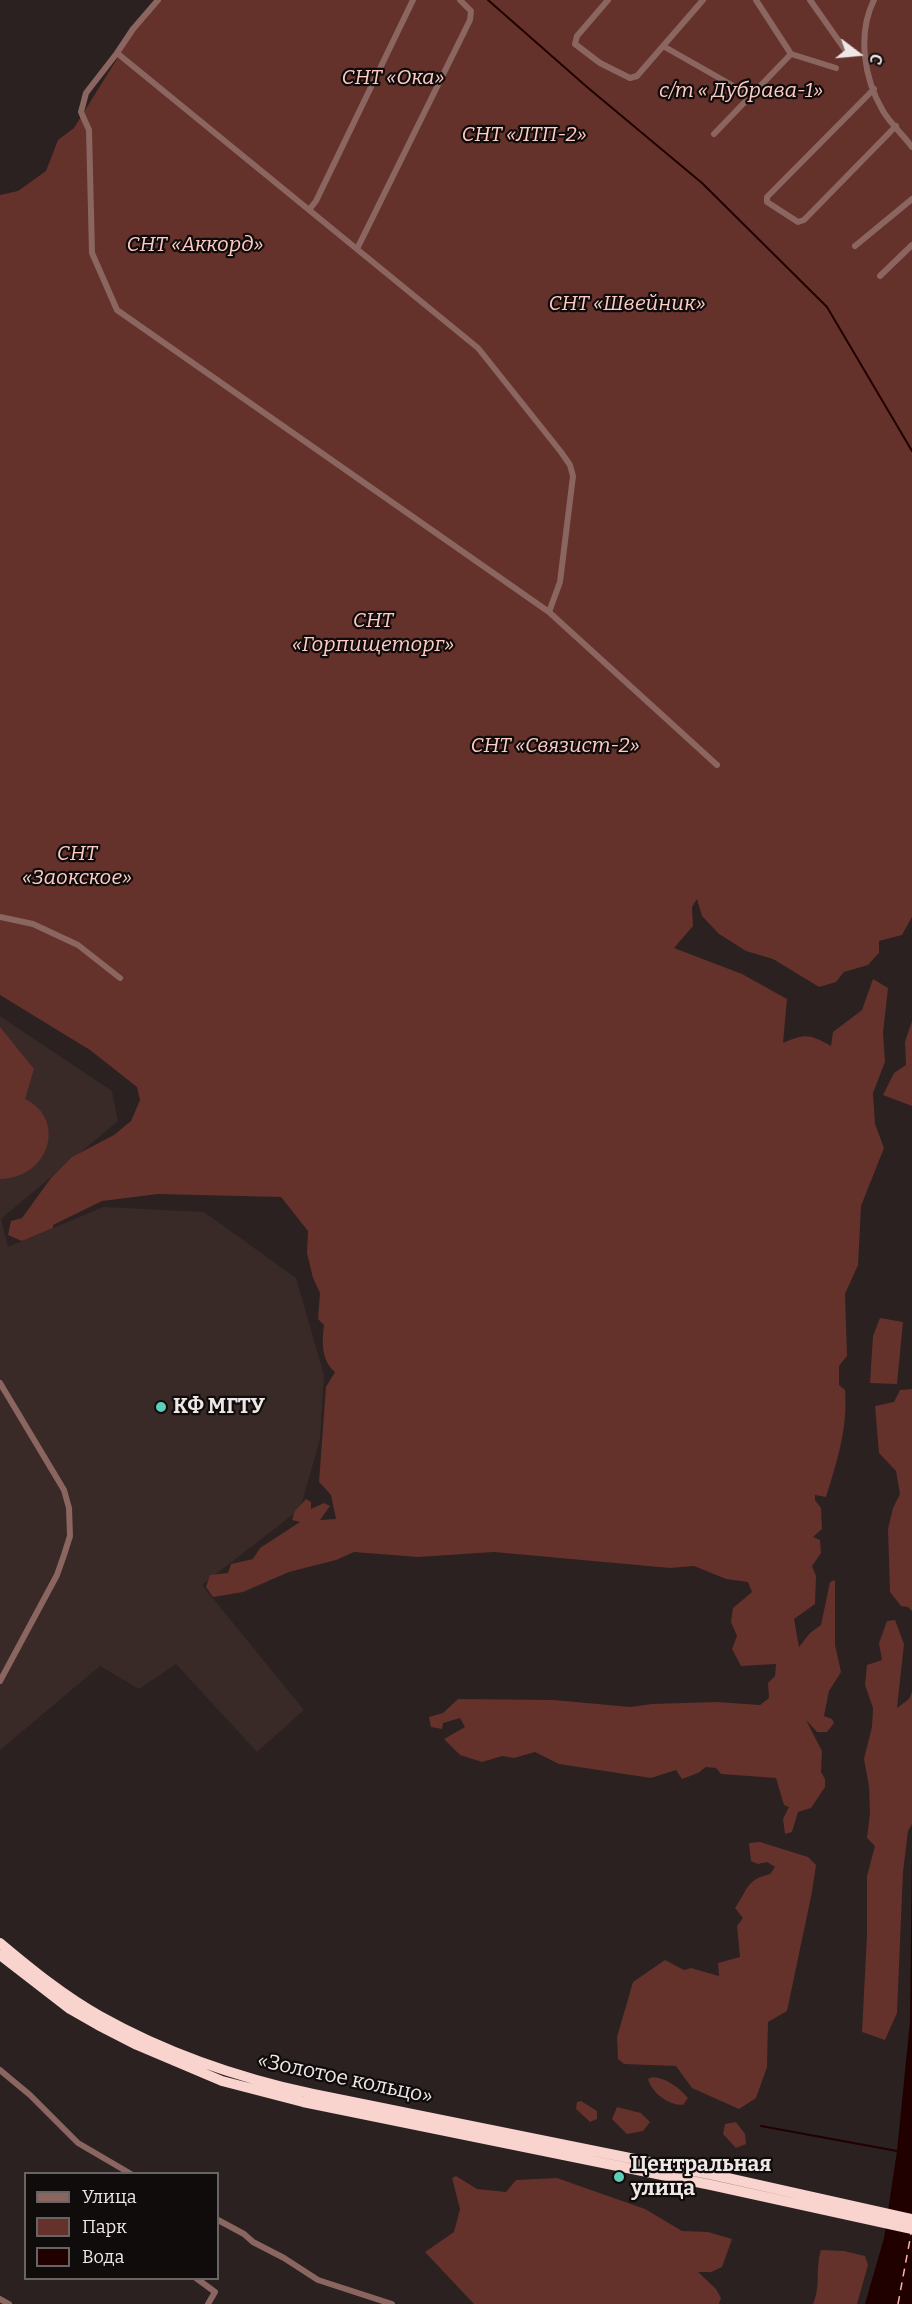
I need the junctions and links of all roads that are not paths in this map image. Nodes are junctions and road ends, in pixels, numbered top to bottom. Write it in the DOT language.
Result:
graph roads {
  1 [pos="158,0"];
  2 [pos="413,0"];
  3 [pos="459,0"];
  4 [pos="608,0"];
  5 [pos="703,0"];
  6 [pos="756,0"];
  7 [pos="810,0"];
  8 [pos="866,0"];
  9 [pos="872,3"];
  10 [pos="663,46"];
  11 [pos="117,53"];
  12 [pos="791,54"];
  13 [pos="848,54"];
  14 [pos="836,68"];
  15 [pos="874,89"];
  16 [pos="751,96"];
  17 [pos="896,126"];
  18 [pos="714,134"];
  19 [pos="912,147"];
  20 [pos="912,199"];
  21 [pos="309,210"];
  22 [pos="912,245"];
  23 [pos="855,246"];
  24 [pos="357,249"];
  25 [pos="880,276"];
  26 [pos="549,612"];
  27 [pos="717,765"];
  28 [pos="0,917"];
  29 [pos="120,978"];
  30 [pos="0,1383"];
  31 [pos="0,1681"];
  32 [pos="0,1943"];
  33 [pos="0,1955"];
  34 [pos="0,2070"];
  35 [pos="127,2172"];
  36 [pos="712,2180"];
  37 [pos="912,2219"];
  38 [pos="219,2221"];
  39 [pos="912,2229"];
  40 [pos="199,2280"];
  41 [pos="0,2299"];
  42 [pos="9,2304"];
  43 [pos="208,2304"];
  44 [pos="392,2304"];
  1 -- 11 [label="street"];
  2 -- 21 [label="street"];
  3 -- 24 [label="street"];
  4 -- 10 [label="street"];
  5 -- 10 [label="street"];
  6 -- 12 [label="street"];
  7 -- 13 [label="street"];
  8 -- 9 [label="street"];
  9 -- 15 [label="street"];
  10 -- 16 [label="street"];
  11 -- 21 [label="street"];
  11 -- 26 [label="street"];
  12 -- 14 [label="street"];
  12 -- 16 [label="street"];
  15 -- 17 [label="street"];
  15 -- 17 [label="street"];
  16 -- 18 [label="street"];
  17 -- 19 [label="street"];
  20 -- 23 [label="street"];
  21 -- 24 [label="street"];
  22 -- 25 [label="street"];
  24 -- 26 [label="street"];
  26 -- 27 [label="street"];
  28 -- 29 [label="street"];
  30 -- 31 [label="street"];
  32 -- 36 [label="highway, «Золотое кольцо»"];
  33 -- 36 [label="highway, «Золотое кольцо»"];
  34 -- 35 [label="street"];
  36 -- 37 [label="highway"];
  36 -- 39 [label="highway"];
  38 -- 44 [label="street"];
  40 -- 43 [label="street"];
  41 -- 42 [label="street"];
}
